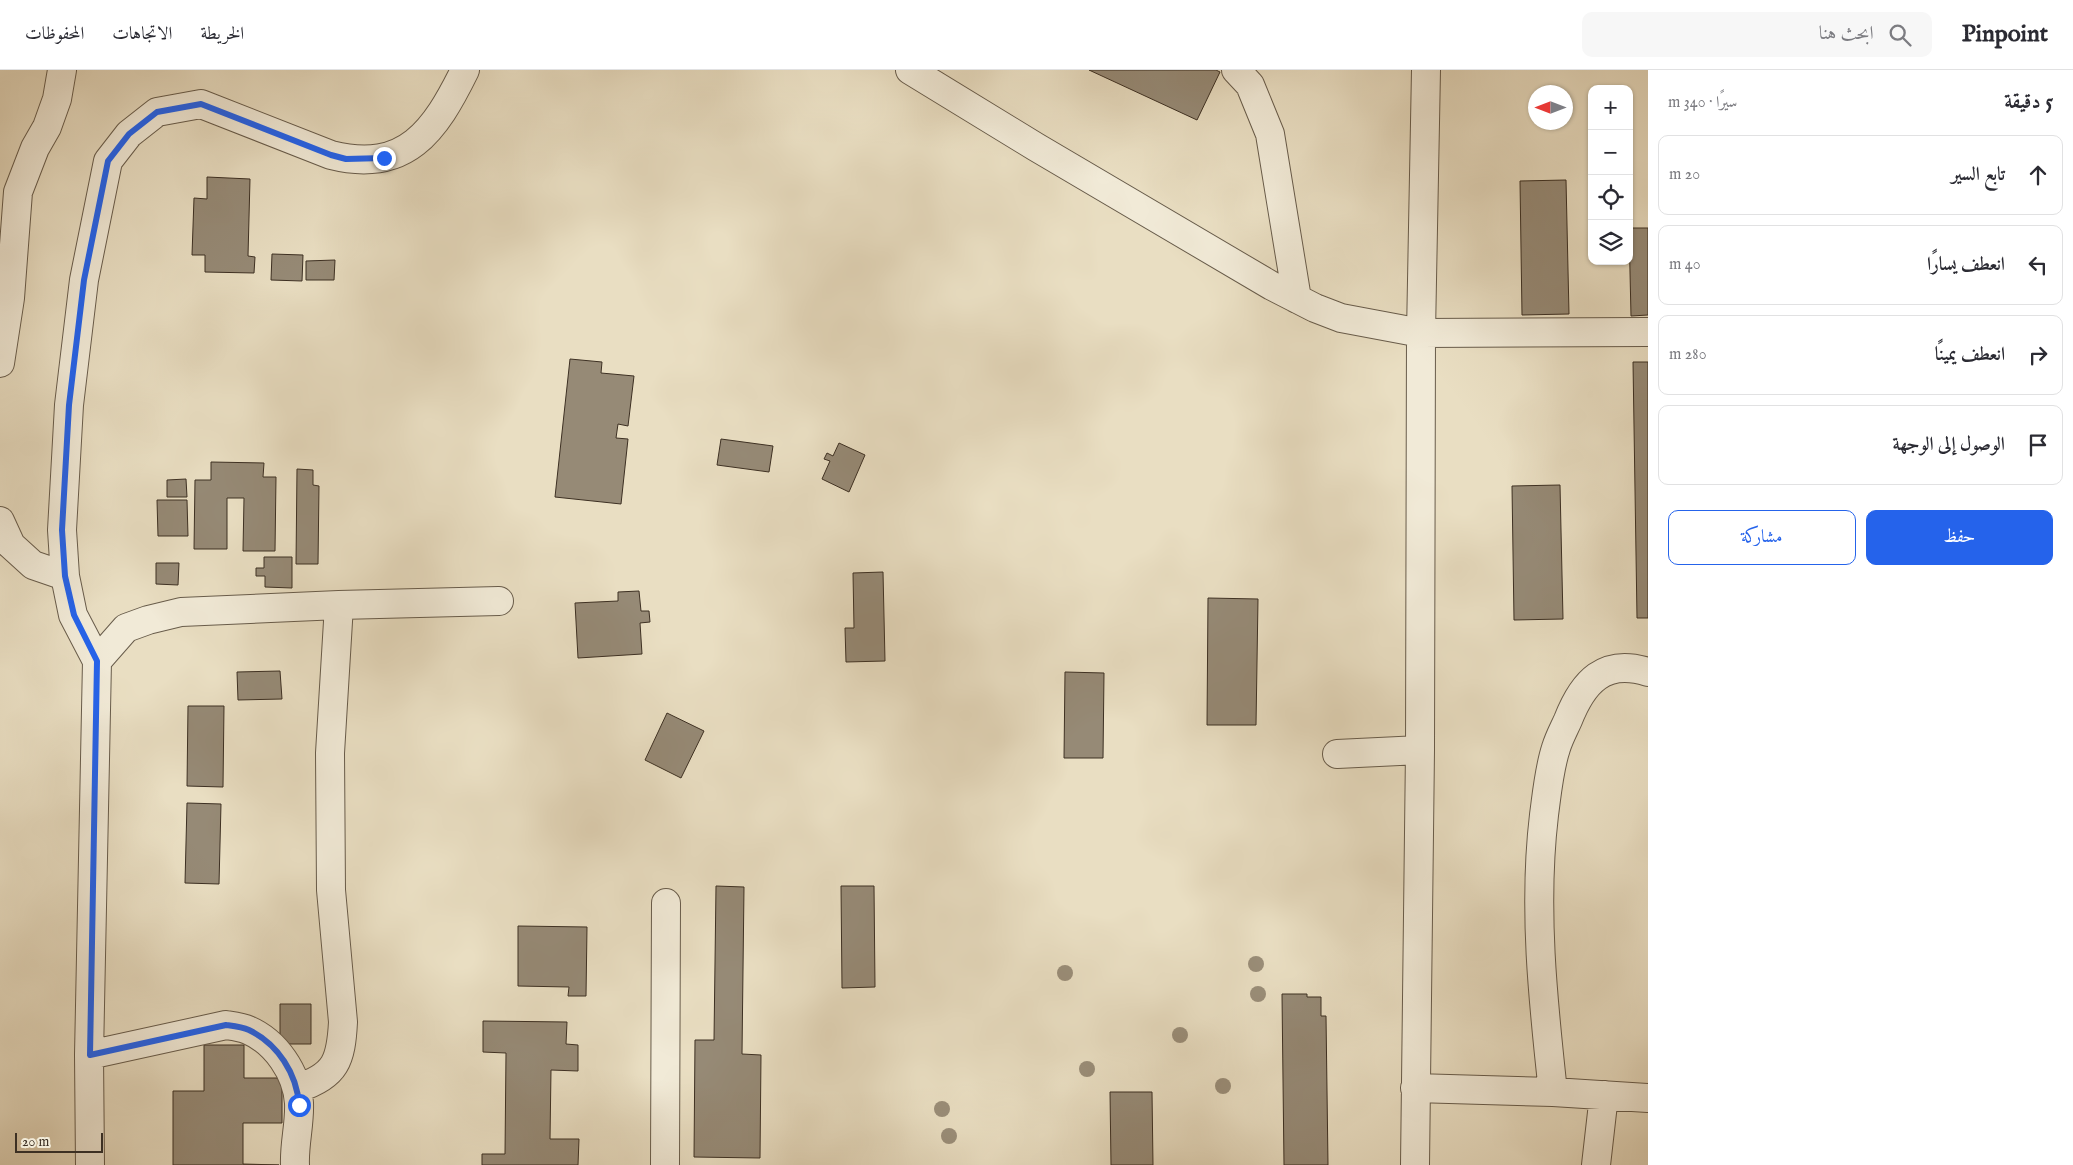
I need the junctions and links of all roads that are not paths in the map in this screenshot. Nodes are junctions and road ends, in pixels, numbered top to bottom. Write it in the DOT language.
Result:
graph roads {
  1 [pos="62,70"];
  2 [pos="465,70"];
  3 [pos="910,70"];
  4 [pos="1236,70"];
  5 [pos="1426,70"];
  6 [pos="1297,298"];
  7 [pos="1648,332"];
  8 [pos="1421,333"];
  9 [pos="0,363"];
  10 [pos="0,521"];
  11 [pos="65,576"];
  12 [pos="499,602"];
  13 [pos="339,605"];
  14 [pos="97,661"];
  15 [pos="1648,672"];
  16 [pos="1420,750"];
  17 [pos="1337,754"];
  18 [pos="666,903"];
  19 [pos="90,1055"];
  20 [pos="298,1088"];
  21 [pos="1415,1088"];
  22 [pos="1553,1092"];
  23 [pos="1604,1095"];
  24 [pos="1648,1098"];
  25 [pos="90,1165"];
  26 [pos="294,1165"];
  27 [pos="666,1165"];
  28 [pos="1415,1165"];
  29 [pos="1596,1165"];
  1 -- 9 [label="street"];
  2 -- 11 [label="street"];
  3 -- 6 [label="street"];
  4 -- 6 [label="street"];
  5 -- 8 [label="street"];
  6 -- 8 [label="street"];
  7 -- 8 [label="street"];
  8 -- 16 [label="street"];
  10 -- 11 [label="street"];
  11 -- 14 [label="street"];
  12 -- 13 [label="street"];
  13 -- 14 [label="street"];
  13 -- 20 [label="street"];
  14 -- 19 [label="street"];
  15 -- 22 [label="street"];
  16 -- 17 [label="street"];
  16 -- 21 [label="street"];
  18 -- 27 [label="street"];
  19 -- 20 [label="street"];
  19 -- 25 [label="street"];
  20 -- 26 [label="street"];
  21 -- 22 [label="street"];
  21 -- 28 [label="street"];
  22 -- 23 [label="street"];
  23 -- 24 [label="street"];
  23 -- 29 [label="street"];
}
